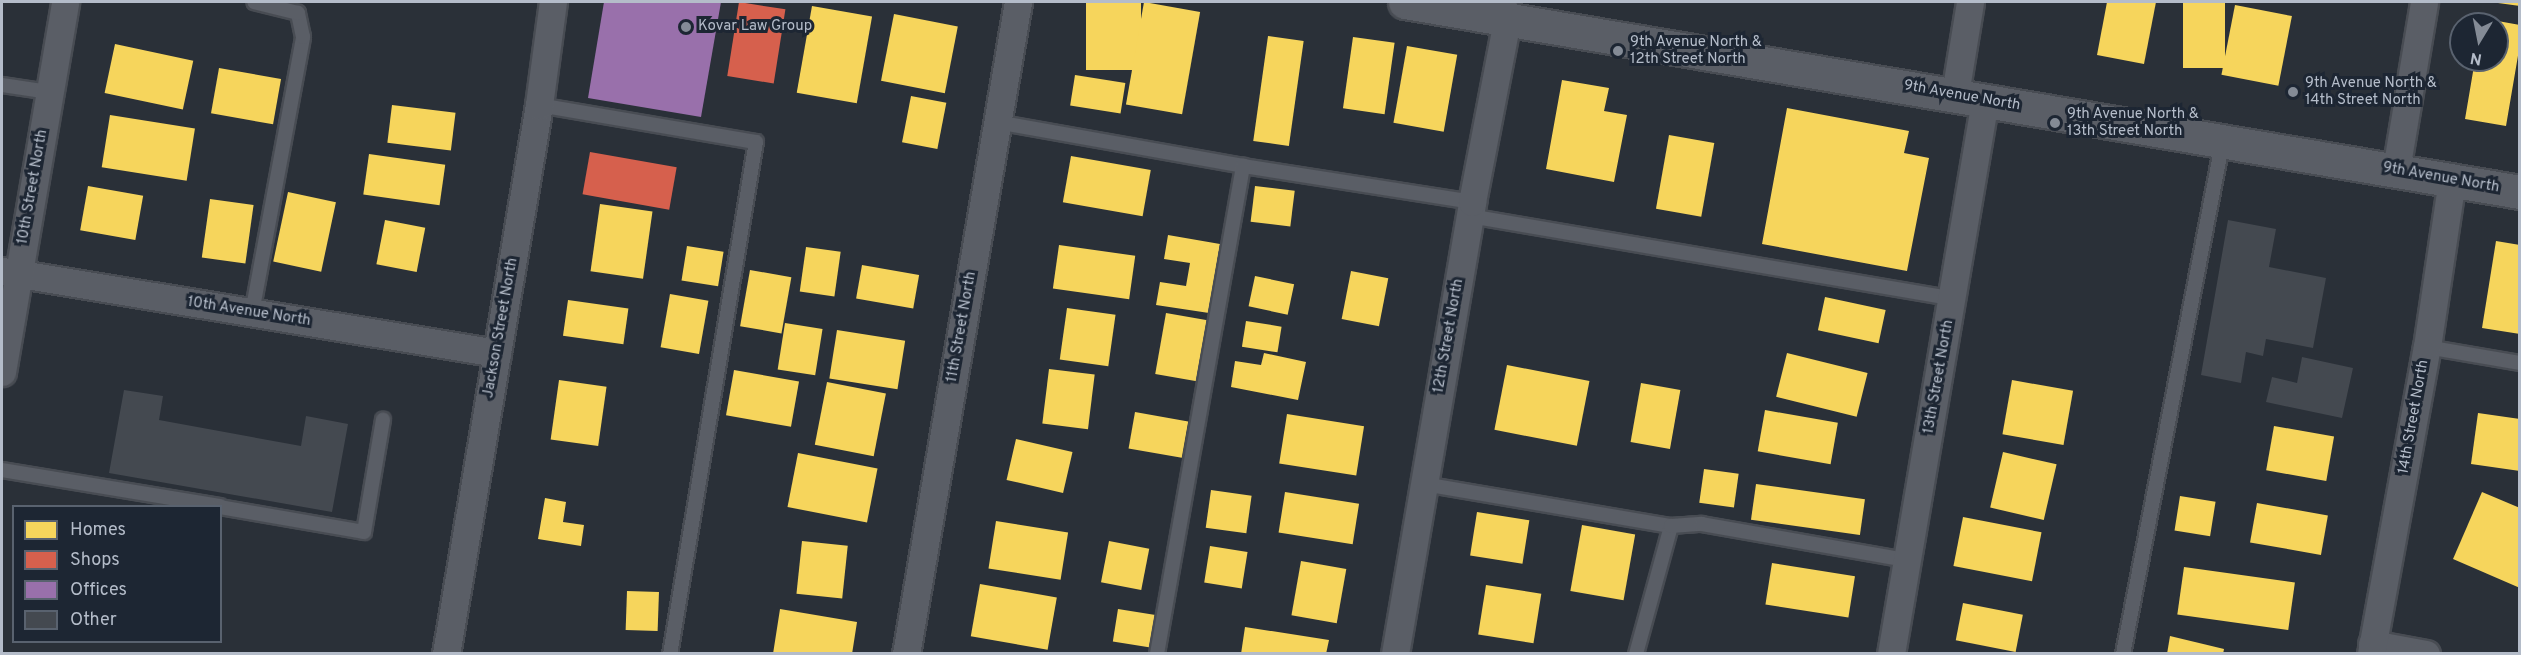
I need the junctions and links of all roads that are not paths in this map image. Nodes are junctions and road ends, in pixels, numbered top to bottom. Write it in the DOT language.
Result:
graph roads {
  1 [pos="64,2"];
  2 [pos="254,2"];
  3 [pos="553,2"];
  4 [pos="1017,2"];
  5 [pos="1405,2"];
  6 [pos="1970,2"];
  7 [pos="2424,2"];
  8 [pos="1512,8"];
  9 [pos="2,85"];
  10 [pos="49,93"];
  11 [pos="1970,97"];
  12 [pos="539,105"];
  13 [pos="997,122"];
  14 [pos="2223,140"];
  15 [pos="1243,166"];
  16 [pos="2396,170"];
  17 [pos="2452,179"];
  18 [pos="2520,192"];
  19 [pos="1471,209"];
  20 [pos="10,272"];
  21 [pos="1952,298"];
  22 [pos="252,313"];
  23 [pos="2427,347"];
  24 [pos="497,353"];
  25 [pos="2520,363"];
  26 [pos="2,372"];
  27 [pos="383,420"];
  28 [pos="2,470"];
  29 [pos="1424,484"];
  30 [pos="208,505"];
  31 [pos="222,507"];
  32 [pos="1671,526"];
  33 [pos="1907,560"];
  34 [pos="2372,649"];
  35 [pos="446,654"];
  36 [pos="670,654"];
  37 [pos="906,654"];
  38 [pos="1157,654"];
  39 [pos="1395,654"];
  40 [pos="1636,654"];
  41 [pos="1891,654"];
  42 [pos="2123,654"];
  43 [pos="2426,654"];
  1 -- 10 [label="street, 10th Street North"];
  2 -- 22 [label="lane"];
  3 -- 12 [label="street, Jackson Street North"];
  4 -- 13 [label="street, 11th Street North"];
  5 -- 8 [label="street, 9th Avenue North"];
  6 -- 11 [label="street, 13th Street North"];
  7 -- 16 [label="street"];
  8 -- 11 [label="street, 9th Avenue North"];
  8 -- 19 [label="street, 12th Street North"];
  9 -- 10 [label="lane"];
  10 -- 20 [label="street, 10th Street North"];
  11 -- 14 [label="street, 9th Avenue North"];
  11 -- 21 [label="street, 13th Street North"];
  12 -- 24 [label="street, Jackson Street North"];
  12 -- 36 [label="lane"];
  13 -- 15 [label="lane"];
  13 -- 37 [label="street, 11th Street North"];
  14 -- 16 [label="street, 9th Avenue North"];
  14 -- 42 [label="lane"];
  15 -- 19 [label="lane"];
  15 -- 38 [label="lane"];
  16 -- 17 [label="street, 9th Avenue North"];
  17 -- 18 [label="street, 9th Avenue North"];
  17 -- 23 [label="street, 14th Street North"];
  19 -- 21 [label="lane"];
  19 -- 29 [label="street, 12th Street North"];
  20 -- 22 [label="street, 10th Avenue North"];
  20 -- 26 [label="street, 10th Street North"];
  21 -- 33 [label="street, 13th Street North"];
  22 -- 24 [label="street, 10th Avenue North"];
  23 -- 25 [label="lane"];
  23 -- 34 [label="street, 14th Street North"];
  24 -- 35 [label="street, Jackson Street North"];
  27 -- 31 [label="lane"];
  28 -- 30 [label="lane"];
  29 -- 32 [label="lane"];
  29 -- 39 [label="street, 12th Street North"];
  32 -- 33 [label="lane"];
  32 -- 40 [label="lane"];
  33 -- 41 [label="street, 13th Street North"];
  34 -- 43 [label="street"];
}
